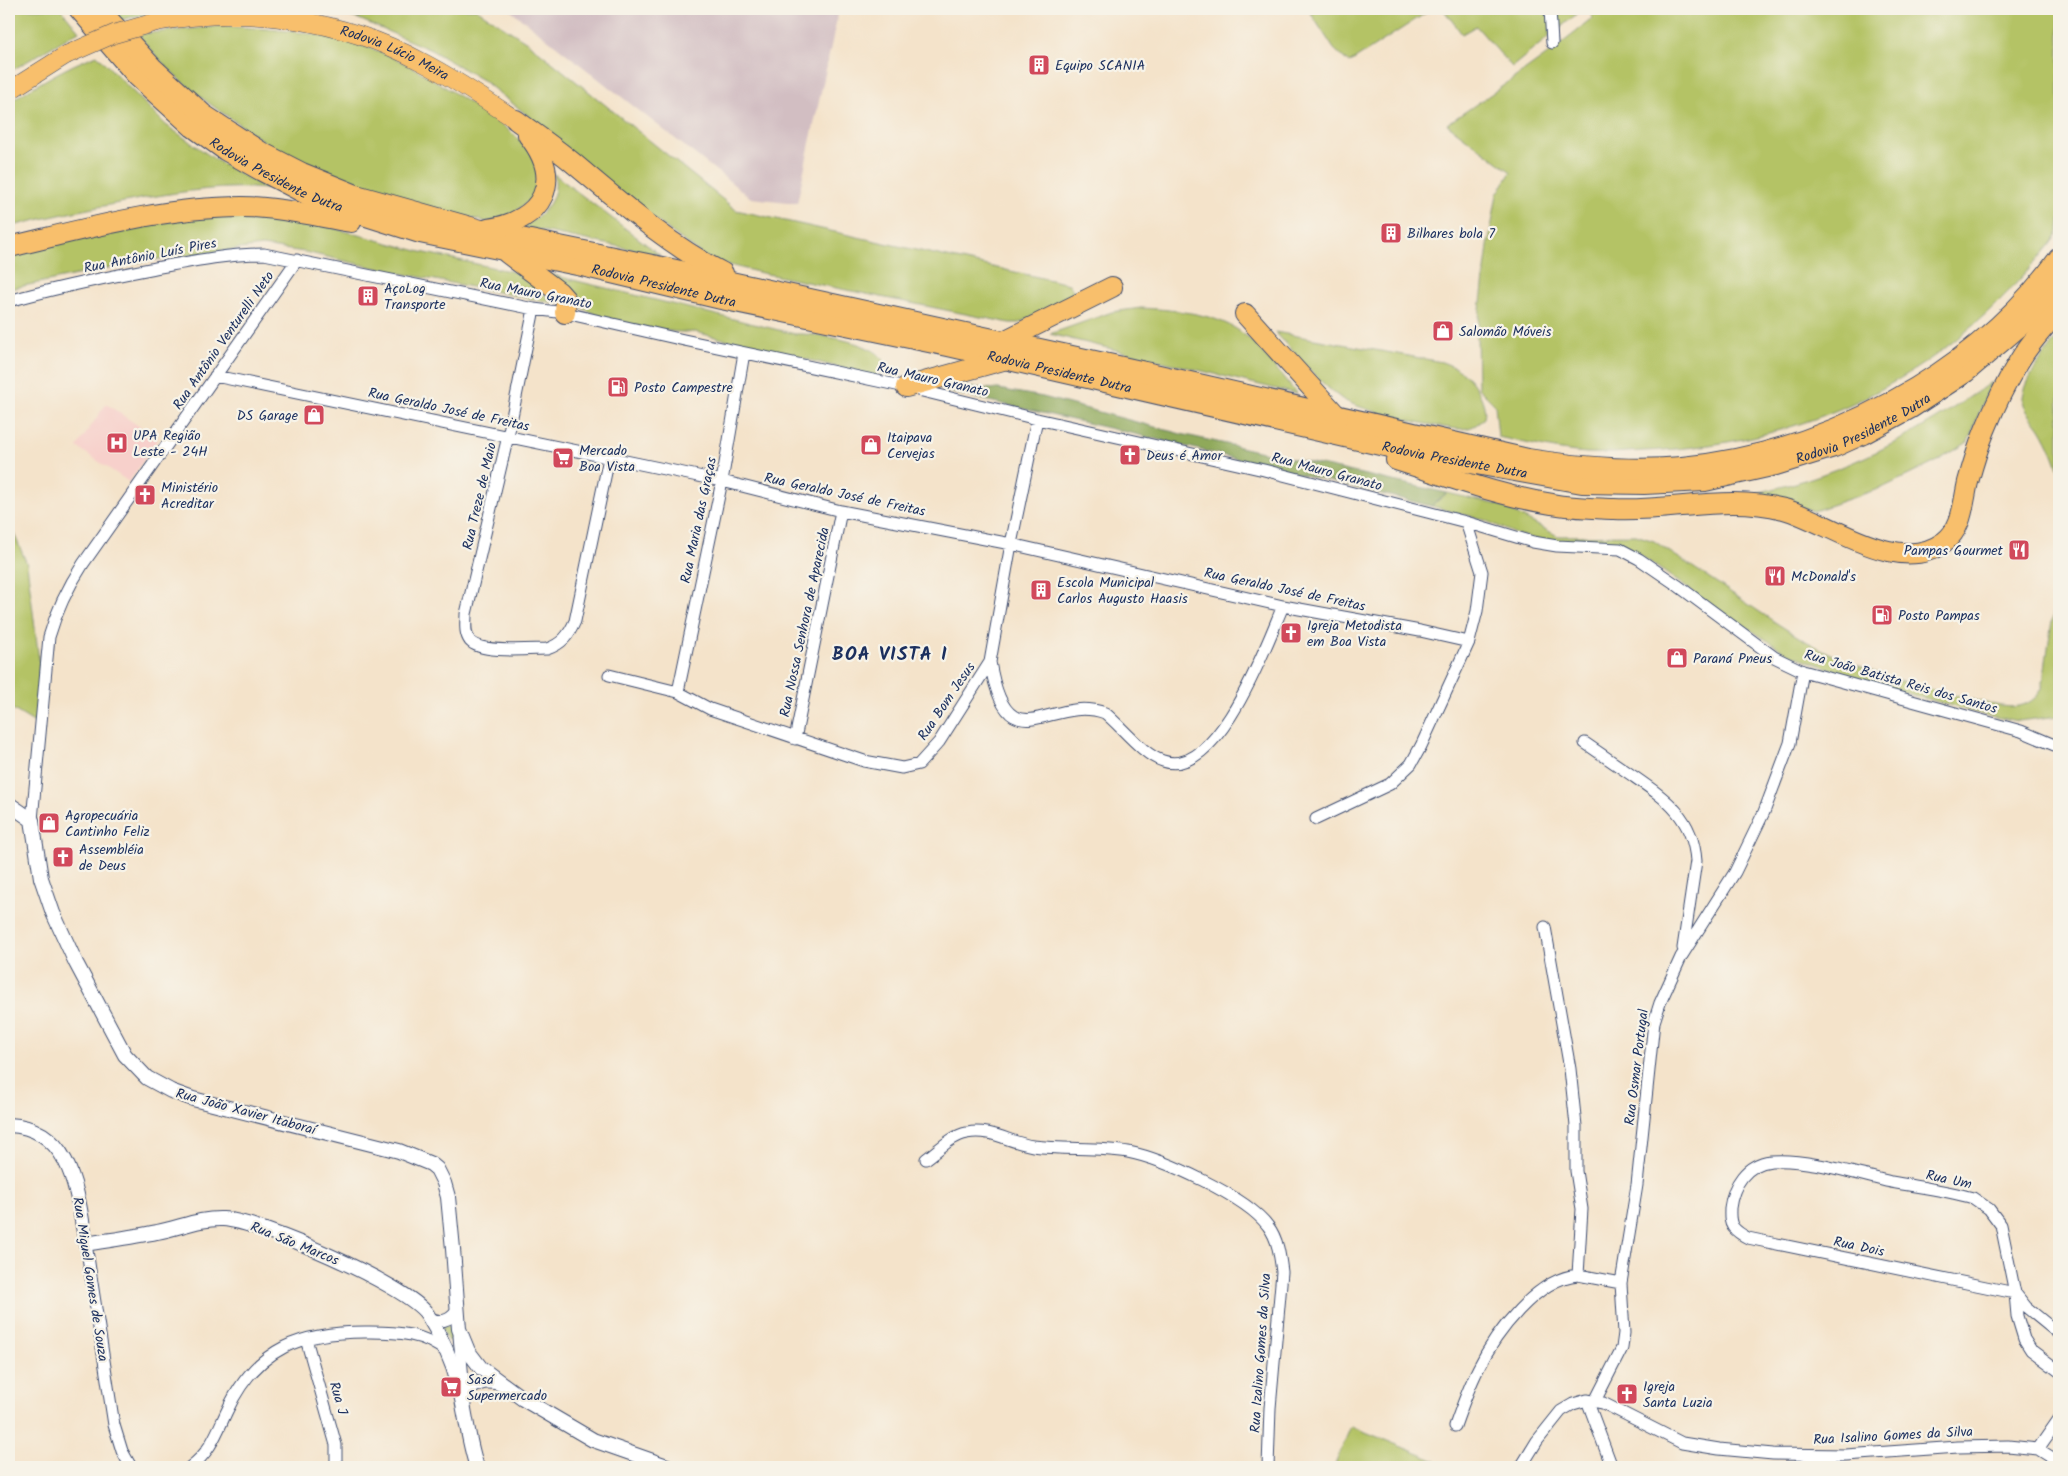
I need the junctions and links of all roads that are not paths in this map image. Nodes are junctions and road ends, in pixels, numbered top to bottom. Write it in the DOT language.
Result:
graph roads {
  1 [pos="79,9"];
  2 [pos="99,9"];
  3 [pos="1550,9"];
  4 [pos="1552,43"];
  5 [pos="9,91"];
  6 [pos="516,120"];
  7 [pos="481,230"];
  8 [pos="420,233"];
  9 [pos="9,248"];
  10 [pos="502,249"];
  11 [pos="2059,258"];
  12 [pos="297,260"];
  13 [pos="2059,285"];
  14 [pos="749,286"];
  15 [pos="1112,287"];
  16 [pos="9,301"];
  17 [pos="534,308"];
  18 [pos="2059,311"];
  19 [pos="565,313"];
  20 [pos="1245,314"];
  21 [pos="1004,351"];
  22 [pos="744,352"];
  23 [pos="215,376"];
  24 [pos="906,387"];
  25 [pos="1224,409"];
  26 [pos="1338,417"];
  27 [pos="1037,419"];
  28 [pos="508,436"];
  29 [pos="609,458"];
  30 [pos="722,481"];
  31 [pos="842,511"];
  32 [pos="1466,522"];
  33 [pos="1011,544"];
  34 [pos="1557,546"];
  35 [pos="1283,606"];
  36 [pos="1469,642"];
  37 [pos="990,662"];
  38 [pos="1803,671"];
  39 [pos="609,675"];
  40 [pos="678,692"];
  41 [pos="795,738"];
  42 [pos="1585,743"];
  43 [pos="2059,747"];
  44 [pos="9,804"];
  45 [pos="1316,819"];
  46 [pos="32,820"];
  47 [pos="1545,927"];
  48 [pos="1682,957"];
  49 [pos="9,1125"];
  50 [pos="926,1160"];
  51 [pos="1733,1194"];
  52 [pos="86,1244"];
  53 [pos="1578,1275"];
  54 [pos="1621,1283"];
  55 [pos="2015,1293"];
  56 [pos="457,1319"];
  57 [pos="430,1320"];
  58 [pos="2059,1334"];
  59 [pos="416,1336"];
  60 [pos="306,1339"];
  61 [pos="445,1348"];
  62 [pos="461,1357"];
  63 [pos="2059,1371"];
  64 [pos="498,1383"];
  65 [pos="466,1401"];
  66 [pos="1591,1401"];
  67 [pos="2059,1419"];
  68 [pos="465,1422"];
  69 [pos="1455,1426"];
  70 [pos="2038,1449"];
  71 [pos="2059,1462"];
  72 [pos="131,1467"];
  73 [pos="190,1467"];
  74 [pos="336,1467"];
  75 [pos="477,1467"];
  76 [pos="670,1467"];
  77 [pos="1268,1467"];
  78 [pos="1521,1467"];
  79 [pos="1612,1467"];
  1 -- 8 [label="highway, Rodovia Presidente Dutra"];
  2 -- 7 [label="highway, Rodovia Presidente Dutra"];
  3 -- 4 [label="street"];
  5 -- 6 [label="main road, Rodovia Lúcio Meira, bridge"];
  6 -- 7 [label="highway"];
  6 -- 14 [label="highway"];
  7 -- 14 [label="highway, Rodovia Presidente Dutra"];
  8 -- 9 [label="highway"];
  8 -- 10 [label="highway, Rodovia Presidente Dutra"];
  10 -- 19 [label="highway"];
  10 -- 21 [label="highway, Rodovia Presidente Dutra"];
  11 -- 26 [label="highway, Rodovia Presidente Dutra"];
  12 -- 16 [label="street, Rua Antônio Luís Pires"];
  12 -- 17 [label="street, Rua Mauro Granato"];
  12 -- 23 [label="street, Rua Antônio Venturelli Neto"];
  13 -- 25 [label="highway, Rodovia Presidente Dutra"];
  14 -- 21 [label="highway, Rodovia Presidente Dutra"];
  15 -- 21 [label="highway"];
  17 -- 19 [label="street, Rua Mauro Granato"];
  17 -- 28 [label="street, Rua Treze de Maio"];
  18 -- 25 [label="highway"];
  19 -- 22 [label="street, Rua Mauro Granato"];
  20 -- 26 [label="highway"];
  21 -- 24 [label="highway"];
  21 -- 25 [label="highway, Rodovia Presidente Dutra"];
  21 -- 26 [label="highway, Rodovia Presidente Dutra"];
  22 -- 24 [label="street, Rua Mauro Granato"];
  22 -- 30 [label="street, Rua Maria das Graças"];
  23 -- 28 [label="street, Rua Geraldo José de Freitas"];
  23 -- 46 [label="street, Rua Antônio Venturelli Neto"];
  24 -- 27 [label="street, Rua Mauro Granato"];
  27 -- 32 [label="street, Rua Mauro Granato"];
  27 -- 33 [label="street, Rua Bom Jesus"];
  28 -- 29 [label="street, Rua Geraldo José de Freitas"];
  28 -- 29 [label="street, Rua Treze de Maio"];
  29 -- 30 [label="street, Rua Geraldo José de Freitas"];
  30 -- 31 [label="street, Rua Geraldo José de Freitas"];
  30 -- 40 [label="street, Rua Maria das Graças"];
  31 -- 33 [label="street, Rua Geraldo José de Freitas"];
  31 -- 41 [label="street, Rua Nossa Senhora de Aparecida"];
  32 -- 34 [label="street, Rua Mauro Granato"];
  32 -- 36 [label="street"];
  33 -- 35 [label="street, Rua Geraldo José de Freitas"];
  33 -- 37 [label="street, Rua Bom Jesus"];
  34 -- 38 [label="street, Rua João Batista Reis dos Santos"];
  35 -- 36 [label="street, Rua Geraldo José de Freitas"];
  35 -- 37 [label="street"];
  36 -- 45 [label="street"];
  37 -- 41 [label="street, Rua Bom Jesus"];
  38 -- 43 [label="street, Rua João Batista Reis dos Santos"];
  38 -- 48 [label="street, Rua Osmar Portugal"];
  39 -- 40 [label="street, Rua Bom Jesus"];
  40 -- 41 [label="street, Rua Bom Jesus"];
  42 -- 48 [label="street"];
  44 -- 46 [label="street"];
  46 -- 56 [label="street, Rua João Xavier Itaboraí"];
  47 -- 53 [label="street"];
  48 -- 54 [label="street, Rua Osmar Portugal"];
  49 -- 52 [label="street, Rua Miguel Gomes de Souza"];
  50 -- 77 [label="street, Rua Izalino Gomes da Silva"];
  51 -- 55 [label="street, Rua Dois"];
  51 -- 55 [label="street, Rua Um"];
  52 -- 57 [label="street, Rua São Marcos"];
  52 -- 72 [label="street, Rua Miguel Gomes de Souza"];
  53 -- 54 [label="street"];
  53 -- 69 [label="street"];
  54 -- 66 [label="street, Rua Osmar Portugal"];
  55 -- 58 [label="street"];
  55 -- 63 [label="street, Rua Um"];
  56 -- 57 [label="street"];
  56 -- 62 [label="street"];
  56 -- 64 [label="street"];
  57 -- 59 [label="street"];
  57 -- 61 [label="street, Rua São Marcos"];
  57 -- 62 [label="street"];
  59 -- 60 [label="street"];
  59 -- 61 [label="street"];
  60 -- 73 [label="street"];
  60 -- 74 [label="street, Rua J"];
  61 -- 68 [label="street"];
  62 -- 64 [label="street"];
  62 -- 65 [label="street"];
  64 -- 65 [label="street"];
  64 -- 76 [label="street"];
  65 -- 68 [label="street"];
  66 -- 70 [label="street, Rua Isalino Gomes da Silva"];
  66 -- 78 [label="street"];
  66 -- 79 [label="street"];
  67 -- 70 [label="street"];
  68 -- 75 [label="street"];
  70 -- 71 [label="street, Rua Isalino Gomes da Silva"];
}
